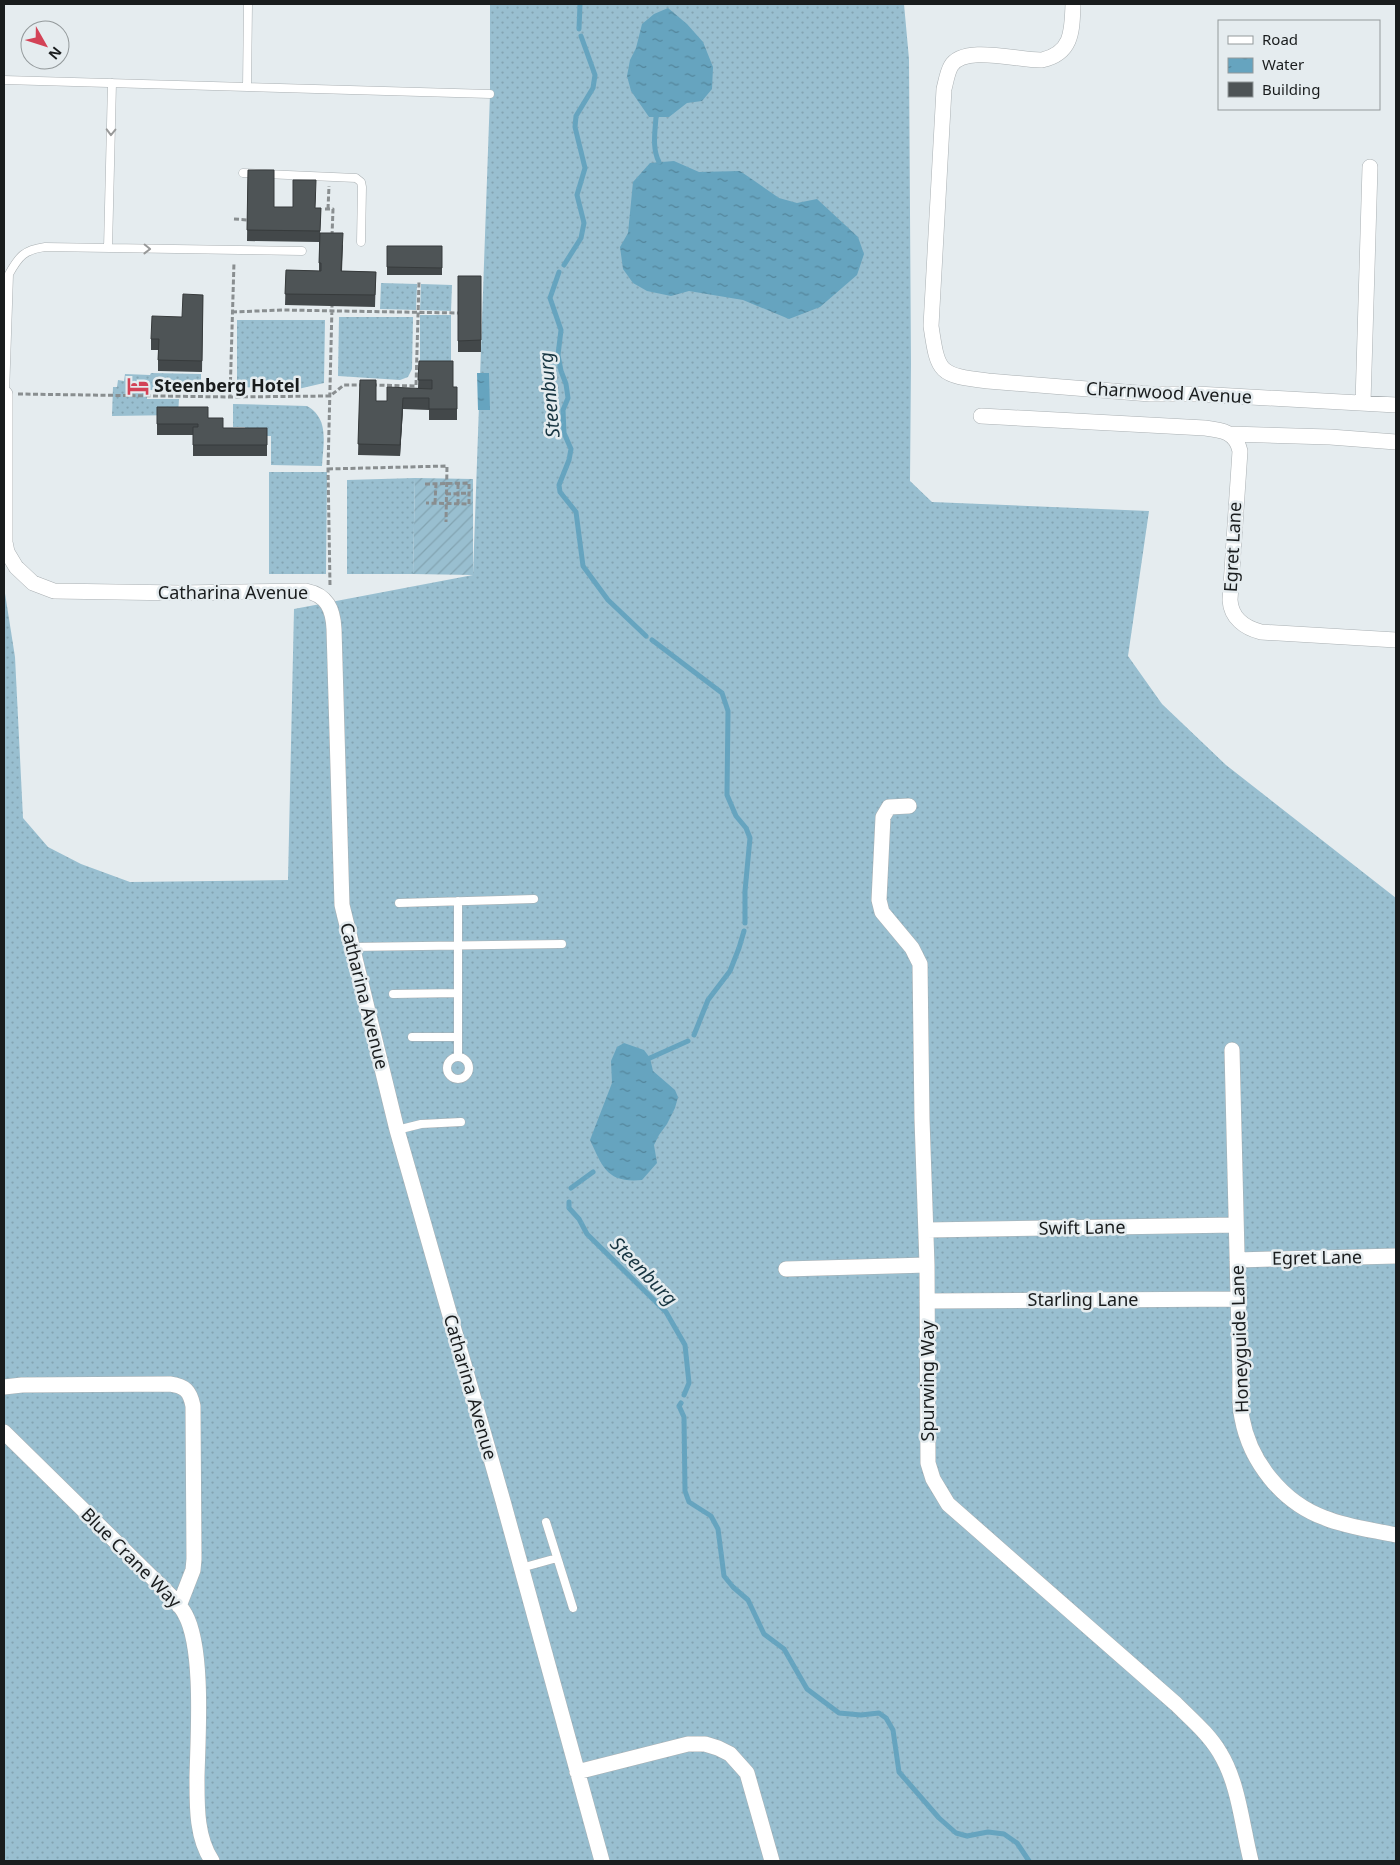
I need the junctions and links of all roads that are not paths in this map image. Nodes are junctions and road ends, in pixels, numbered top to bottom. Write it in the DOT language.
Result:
graph roads {
  1 [pos="248,4"];
  2 [pos="1073,4"];
  3 [pos="4,80"];
  4 [pos="112,83"];
  5 [pos="247,87"];
  6 [pos="490,94"];
  7 [pos="1370,167"];
  8 [pos="243,173"];
  9 [pos="361,242"];
  10 [pos="108,248"];
  11 [pos="302,251"];
  12 [pos="4,394"];
  13 [pos="1363,403"];
  14 [pos="1396,405"];
  15 [pos="982,416"];
  16 [pos="1230,434"];
  17 [pos="1396,442"];
  18 [pos="1396,640"];
  19 [pos="909,806"];
  20 [pos="534,899"];
  21 [pos="458,901"];
  22 [pos="399,903"];
  23 [pos="562,944"];
  24 [pos="457,945"];
  25 [pos="352,947"];
  26 [pos="457,993"];
  27 [pos="393,994"];
  28 [pos="412,1037"];
  29 [pos="457,1037"];
  30 [pos="1232,1050"];
  31 [pos="458,1057"];
  32 [pos="461,1122"];
  33 [pos="397,1130"];
  34 [pos="1236,1225"];
  35 [pos="927,1230"];
  36 [pos="1396,1256"];
  37 [pos="1237,1260"];
  38 [pos="927,1265"];
  39 [pos="786,1269"];
  40 [pos="1238,1299"];
  41 [pos="928,1301"];
  42 [pos="4,1387"];
  43 [pos="4,1432"];
  44 [pos="546,1522"];
  45 [pos="1396,1535"];
  46 [pos="557,1558"];
  47 [pos="521,1568"];
  48 [pos="179,1606"];
  49 [pos="573,1608"];
  50 [pos="577,1772"];
  51 [pos="212,1861"];
  52 [pos="602,1861"];
  53 [pos="772,1861"];
  54 [pos="1251,1861"];
  1 -- 5 [label="lane"];
  2 -- 13 [label="street, Charnwood Avenue"];
  3 -- 4 [label="lane"];
  4 -- 5 [label="lane"];
  4 -- 10 [label="lane, one-way"];
  5 -- 6 [label="lane"];
  7 -- 13 [label="street"];
  8 -- 9 [label="lane"];
  10 -- 11 [label="lane, one-way"];
  10 -- 12 [label="lane"];
  12 -- 25 [label="street, Catharina Avenue"];
  13 -- 14 [label="street, Charnwood Avenue"];
  15 -- 16 [label="street"];
  16 -- 17 [label="street"];
  16 -- 18 [label="street, Egret Lane"];
  19 -- 35 [label="street, Spurwing Way"];
  20 -- 21 [label="lane"];
  21 -- 22 [label="lane"];
  21 -- 24 [label="lane"];
  23 -- 24 [label="lane"];
  24 -- 25 [label="lane"];
  24 -- 26 [label="lane"];
  25 -- 33 [label="street, Catharina Avenue"];
  26 -- 27 [label="lane"];
  26 -- 29 [label="lane"];
  28 -- 29 [label="lane"];
  29 -- 31 [label="lane"];
  30 -- 34 [label="street, Honeyguide Lane"];
  32 -- 33 [label="lane"];
  33 -- 47 [label="street, Catharina Avenue"];
  34 -- 35 [label="street, Swift Lane"];
  34 -- 37 [label="street, Honeyguide Lane"];
  35 -- 38 [label="street, Spurwing Way"];
  36 -- 37 [label="street, Egret Lane"];
  37 -- 40 [label="street, Honeyguide Lane"];
  38 -- 39 [label="street"];
  38 -- 41 [label="street, Spurwing Way"];
  40 -- 41 [label="street, Starling Lane"];
  40 -- 45 [label="street, Honeyguide Lane"];
  41 -- 54 [label="street, Spurwing Way"];
  42 -- 48 [label="street"];
  43 -- 48 [label="street, Blue Crane Way"];
  44 -- 46 [label="lane"];
  46 -- 47 [label="lane"];
  46 -- 49 [label="lane"];
  47 -- 50 [label="street, Catharina Avenue"];
  48 -- 51 [label="street, Blue Crane Way"];
  50 -- 52 [label="street, Catharina Avenue"];
  50 -- 53 [label="street"];
}
